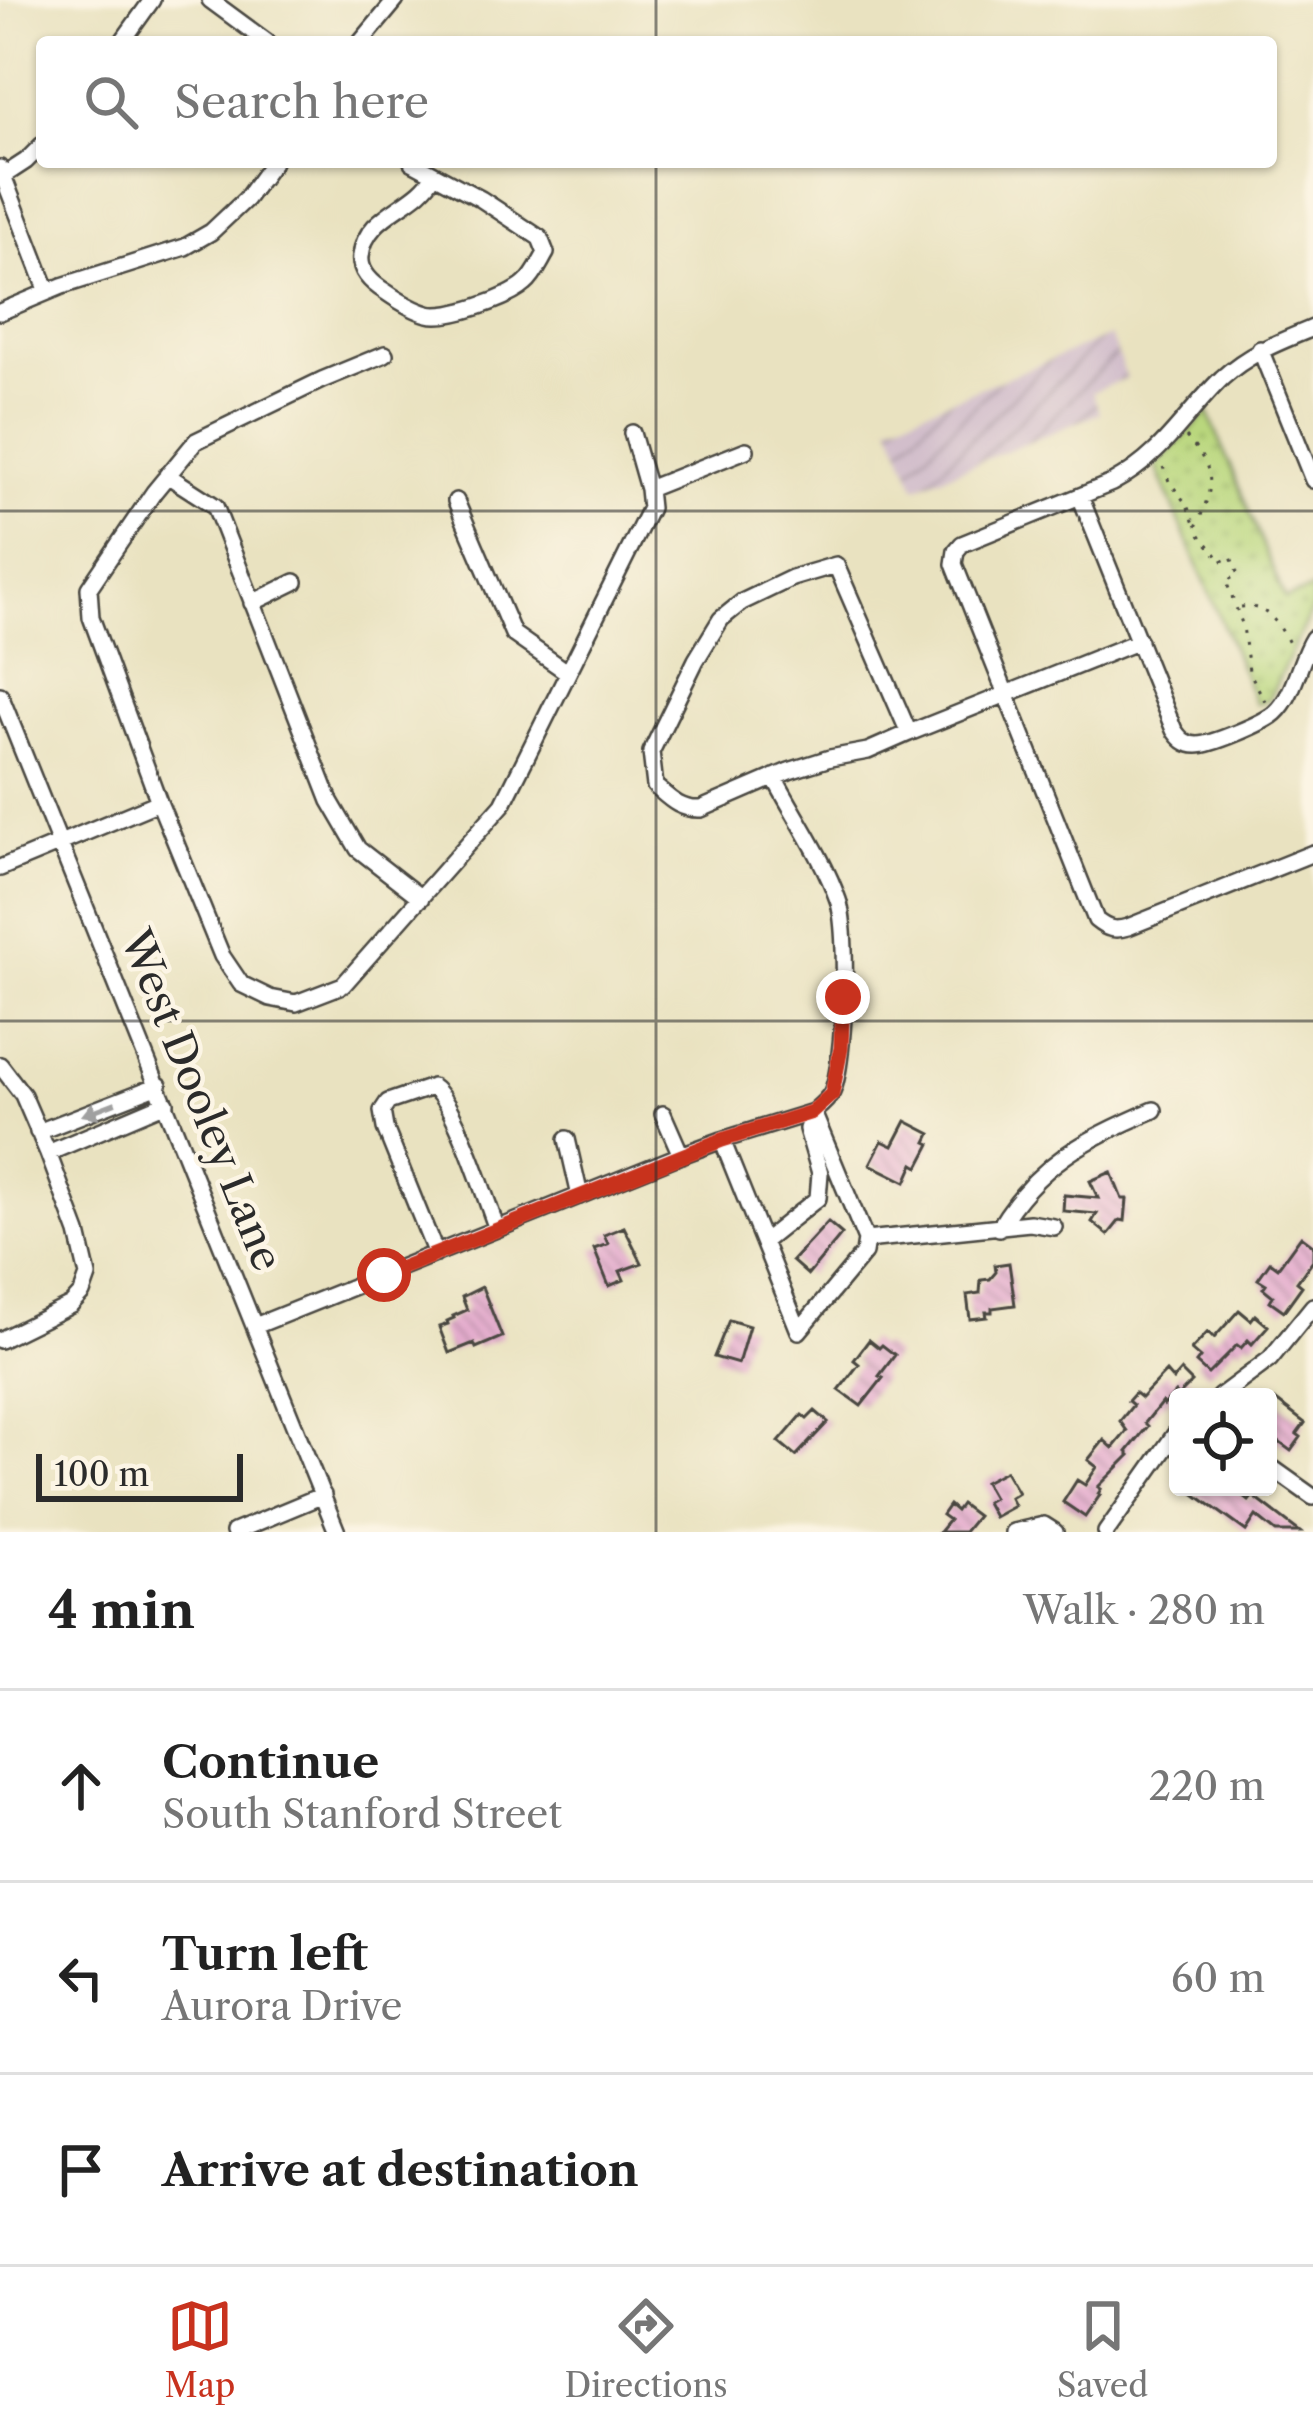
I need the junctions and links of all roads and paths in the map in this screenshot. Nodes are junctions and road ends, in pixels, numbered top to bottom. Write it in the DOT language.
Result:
graph roads {
  1 [pos="152,0"];
  2 [pos="210,0"];
  3 [pos="396,0"];
  4 [pos="126,36"];
  5 [pos="260,36"];
  6 [pos="367,36"];
  7 [pos="36,151"];
  8 [pos="269,168"];
  9 [pos="423,168"];
  10 [pos="1,172"];
  11 [pos="434,174"];
  12 [pos="48,292"];
  13 [pos="0,312"];
  14 [pos="1313,328"];
  15 [pos="1261,349"];
  16 [pos="385,354"];
  17 [pos="1177,429"];
  18 [pos="632,433"];
  19 [pos="746,450"];
  20 [pos="1308,453"];
  21 [pos="1154,454"];
  22 [pos="167,475"];
  23 [pos="1313,480"];
  24 [pos="648,490"];
  25 [pos="1080,496"];
  26 [pos="456,501"];
  27 [pos="1196,527"];
  28 [pos="295,582"];
  29 [pos="252,603"];
  30 [pos="1239,608"];
  31 [pos="1313,638"];
  32 [pos="1138,641"];
  33 [pos="1304,656"];
  34 [pos="567,672"];
  35 [pos="0,694"];
  36 [pos="1007,694"];
  37 [pos="1271,716"];
  38 [pos="909,733"];
  39 [pos="774,777"];
  40 [pos="159,802"];
  41 [pos="58,844"];
  42 [pos="1313,854"];
  43 [pos="0,868"];
  44 [pos="421,898"];
  45 [pos="0,1065"];
  46 [pos="159,1085"];
  47 [pos="166,1103"];
  48 [pos="1154,1110"];
  49 [pos="812,1112"];
  50 [pos="663,1114"];
  51 [pos="38,1132"];
  52 [pos="567,1139"];
  53 [pos="722,1140"];
  54 [pos="48,1153"];
  55 [pos="681,1155"];
  56 [pos="580,1196"];
  57 [pos="999,1228"];
  58 [pos="1054,1228"];
  59 [pos="497,1229"];
  60 [pos="866,1240"];
  61 [pos="763,1242"];
  62 [pos="436,1254"];
  63 [pos="1313,1306"];
  64 [pos="255,1326"];
  65 [pos="0,1340"];
  66 [pos="1231,1388"];
  67 [pos="1169,1443"];
  68 [pos="1277,1471"];
  69 [pos="322,1495"];
  70 [pos="1313,1497"];
  71 [pos="239,1531"];
  72 [pos="337,1532"];
  73 [pos="1013,1532"];
  74 [pos="1054,1532"];
  75 [pos="1106,1532"];
  1 -- 4 [label="street"];
  2 -- 5 [label="street"];
  3 -- 6 [label="street"];
  7 -- 10 [label="street"];
  8 -- 12 [label="street"];
  9 -- 11 [label="street"];
  10 -- 12 [label="street"];
  11 -- 11 [label="street"];
  12 -- 13 [label="street"];
  14 -- 15 [label="street"];
  15 -- 17 [label="street"];
  15 -- 20 [label="street"];
  16 -- 22 [label="street"];
  17 -- 21 [label="street"];
  17 -- 27 [label="path"];
  18 -- 24 [label="street"];
  19 -- 24 [label="street"];
  20 -- 23 [label="street"];
  21 -- 25 [label="street"];
  21 -- 27 [label="path"];
  22 -- 29 [label="street"];
  22 -- 40 [label="street"];
  24 -- 34 [label="street"];
  25 -- 32 [label="street"];
  25 -- 36 [label="street"];
  26 -- 34 [label="street"];
  27 -- 30 [label="path"];
  28 -- 29 [label="street"];
  29 -- 44 [label="street"];
  30 -- 33 [label="path"];
  30 -- 37 [label="path"];
  31 -- 33 [label="street"];
  32 -- 36 [label="street"];
  32 -- 37 [label="street"];
  33 -- 37 [label="street"];
  34 -- 44 [label="street"];
  35 -- 41 [label="street, West Dooley Lane"];
  36 -- 38 [label="street"];
  36 -- 42 [label="street"];
  38 -- 39 [label="street"];
  38 -- 39 [label="street"];
  39 -- 49 [label="street"];
  40 -- 41 [label="street"];
  40 -- 44 [label="street"];
  41 -- 43 [label="street"];
  41 -- 46 [label="street, West Dooley Lane"];
  45 -- 51 [label="street"];
  46 -- 47 [label="street, West Dooley Lane"];
  46 -- 51 [label="street, one-way"];
  47 -- 54 [label="street"];
  47 -- 64 [label="street, West Dooley Lane"];
  48 -- 57 [label="street"];
  49 -- 53 [label="street"];
  49 -- 60 [label="street"];
  49 -- 61 [label="street"];
  50 -- 55 [label="street"];
  51 -- 54 [label="street"];
  52 -- 56 [label="street"];
  53 -- 55 [label="street"];
  53 -- 61 [label="street"];
  54 -- 65 [label="street"];
  55 -- 56 [label="street"];
  56 -- 59 [label="street"];
  57 -- 58 [label="street"];
  57 -- 60 [label="street"];
  59 -- 62 [label="street"];
  59 -- 62 [label="street"];
  60 -- 61 [label="street"];
  62 -- 64 [label="street"];
  63 -- 66 [label="street"];
  64 -- 69 [label="street, West Dooley Lane"];
  67 -- 75 [label="street"];
  68 -- 70 [label="street"];
  69 -- 71 [label="street"];
  69 -- 72 [label="street, West Dooley Lane"];
  73 -- 74 [label="street"];
}
